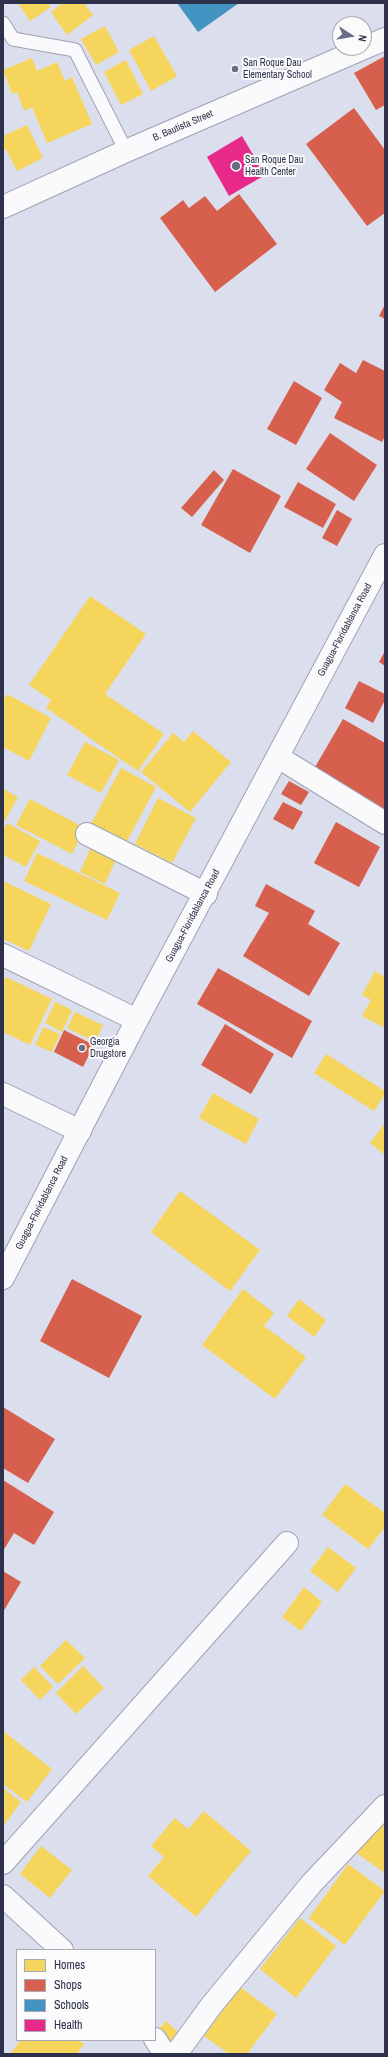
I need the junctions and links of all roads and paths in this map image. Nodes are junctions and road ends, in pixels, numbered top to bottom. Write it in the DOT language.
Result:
graph roads {
  1 [pos="3,23"];
  2 [pos="385,39"];
  3 [pos="372,45"];
  4 [pos="346,56"];
  5 [pos="126,151"];
  6 [pos="3,207"];
  7 [pos="385,555"];
  8 [pos="278,757"];
  9 [pos="385,823"];
  10 [pos="87,834"];
  11 [pos="206,894"];
  12 [pos="3,955"];
  13 [pos="137,1020"];
  14 [pos="3,1094"];
  15 [pos="80,1131"];
  16 [pos="6,1267"];
  17 [pos="287,1543"];
  18 [pos="385,1806"];
  19 [pos="3,1863"];
  20 [pos="3,1896"];
  21 [pos="61,1949"];
  22 [pos="156,2041"];
  23 [pos="164,2054"];
  24 [pos="176,2054"];
  1 -- 5 [label="lane"];
  2 -- 3 [label="street, B. Bautista Street"];
  4 -- 5 [label="street, B. Bautista Street"];
  5 -- 6 [label="street, B. Bautista Street"];
  7 -- 8 [label="street, Guagua-Floridablanca Road"];
  8 -- 9 [label="street"];
  8 -- 11 [label="street, Guagua-Floridablanca Road"];
  10 -- 11 [label="street"];
  11 -- 13 [label="street, Guagua-Floridablanca Road"];
  12 -- 13 [label="street"];
  13 -- 15 [label="street, Guagua-Floridablanca Road"];
  14 -- 15 [label="street"];
  15 -- 16 [label="street, Guagua-Floridablanca Road"];
  17 -- 19 [label="street"];
  18 -- 24 [label="street"];
  20 -- 21 [label="street"];
  22 -- 23 [label="street"];
}
